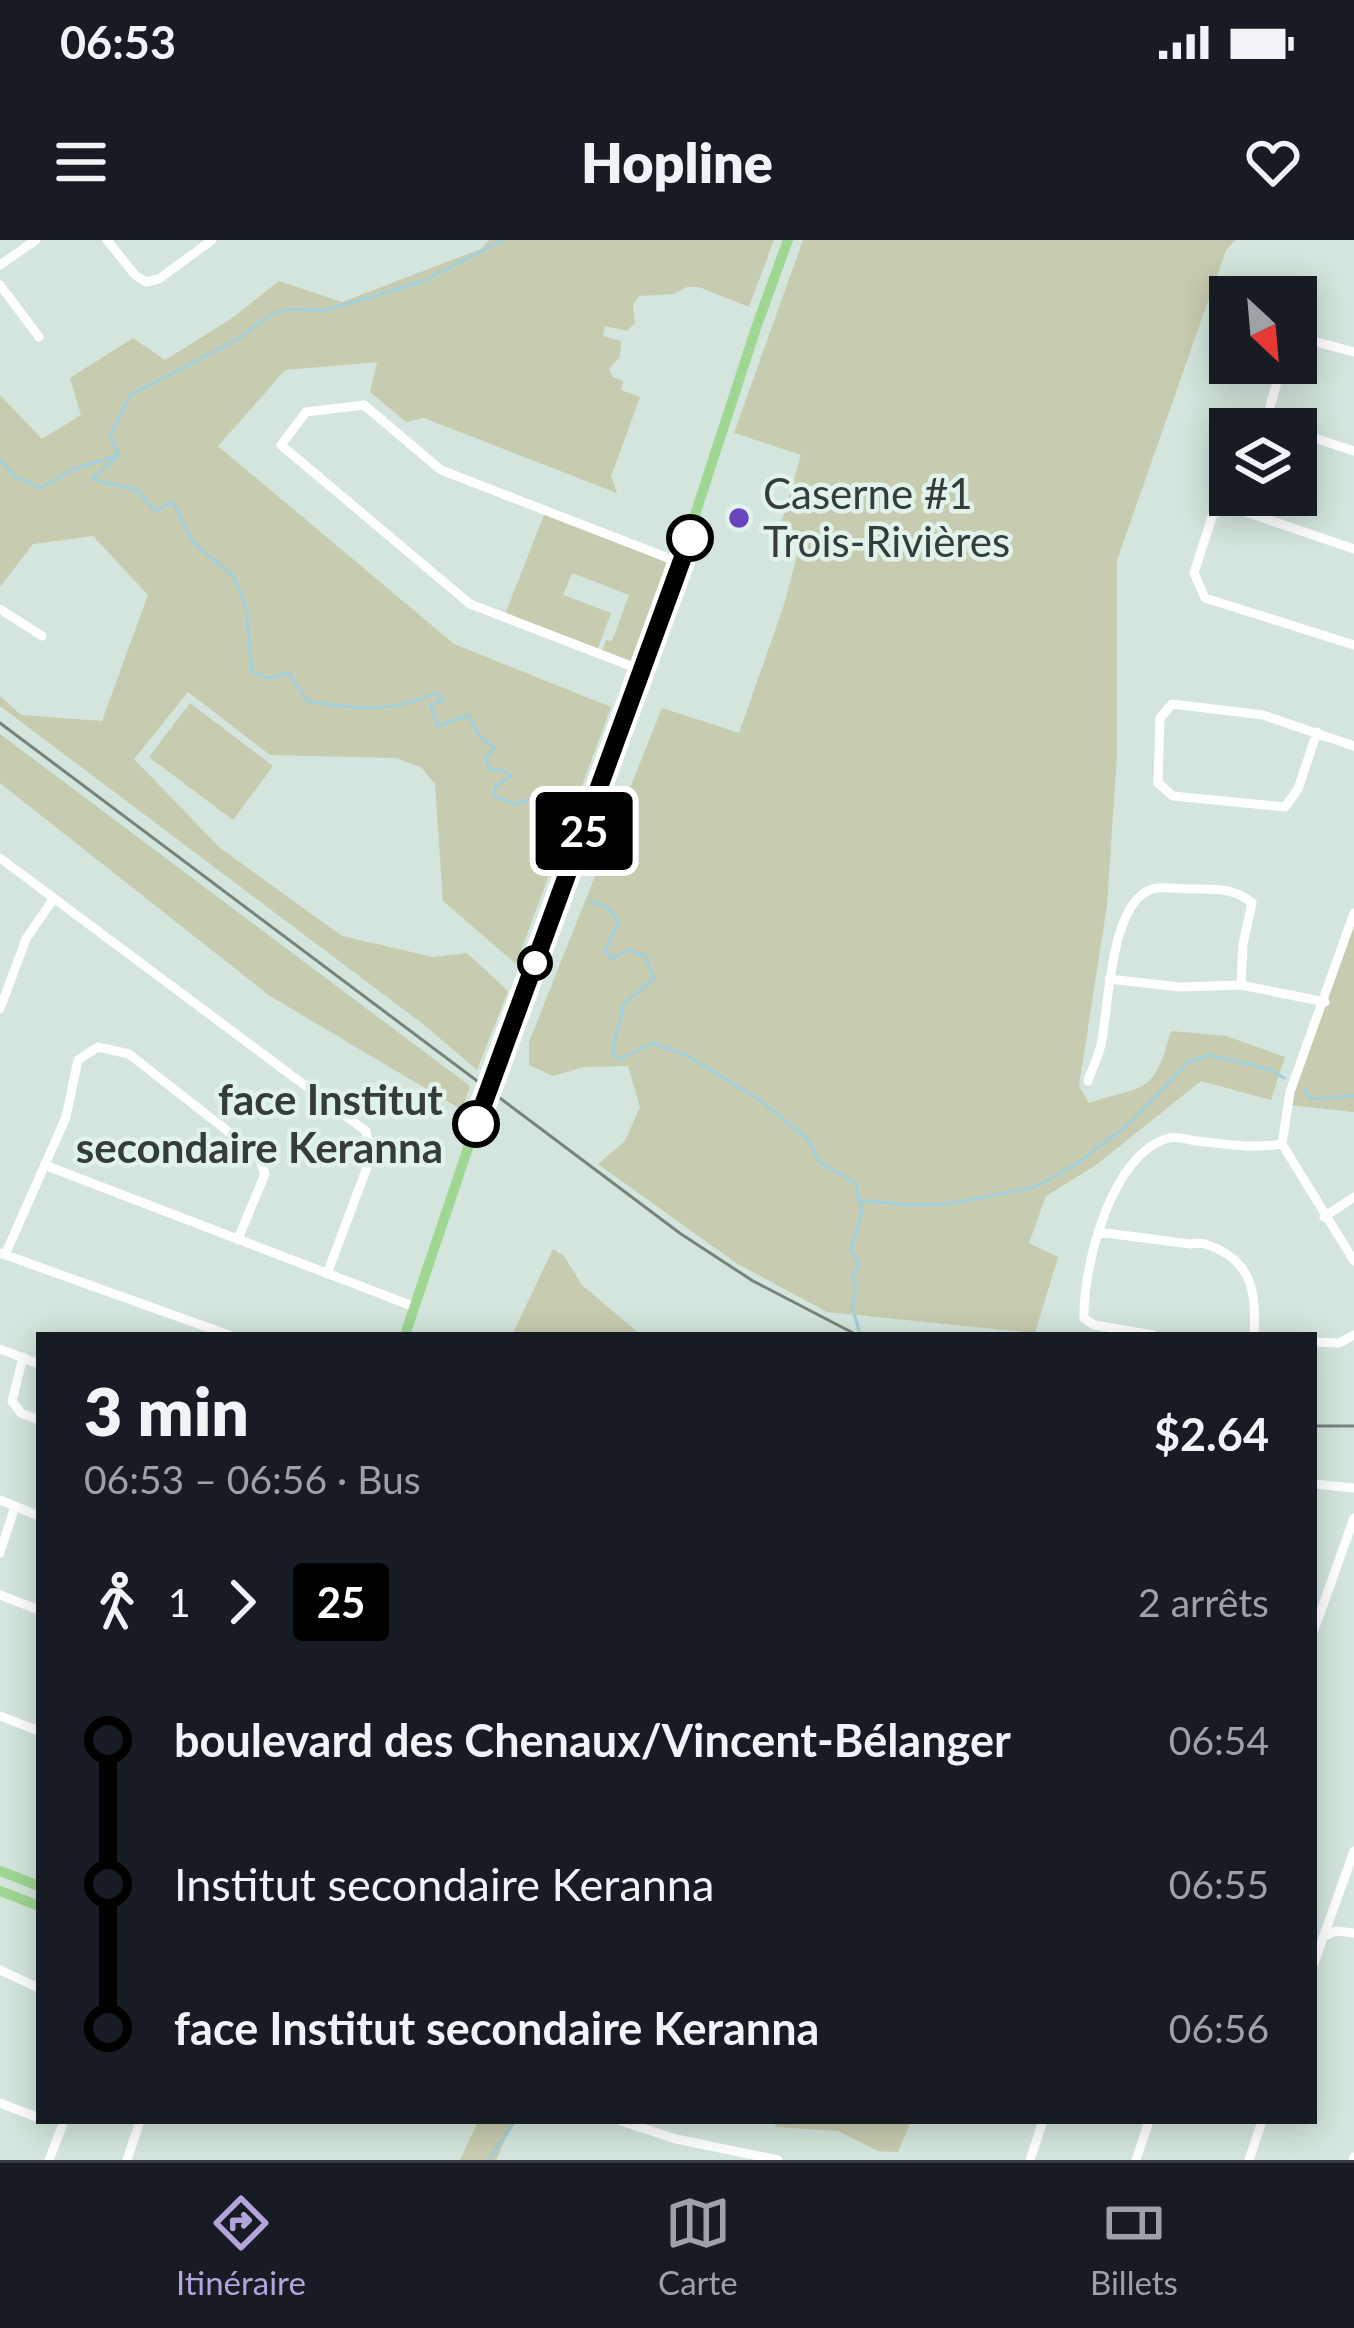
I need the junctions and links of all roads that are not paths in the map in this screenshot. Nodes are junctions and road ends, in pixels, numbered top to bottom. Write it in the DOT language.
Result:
graph roads {
  1 [pos="36,240"];
  2 [pos="107,240"];
  3 [pos="212,240"];
  4 [pos="788,240"];
  5 [pos="0,265"];
  6 [pos="0,285"];
  7 [pos="39,337"];
  8 [pos="1317,342"];
  9 [pos="1354,352"];
  10 [pos="1317,439"];
  11 [pos="1354,451"];
  12 [pos="1354,549"];
  13 [pos="681,562"];
  14 [pos="0,609"];
  15 [pos="42,636"];
  16 [pos="1354,645"];
  17 [pos="644,671"];
  18 [pos="1317,732"];
  19 [pos="1354,746"];
  20 [pos="0,858"];
  21 [pos="54,898"];
  22 [pos="1354,913"];
  23 [pos="1109,980"];
  24 [pos="1241,986"];
  25 [pos="1325,1002"];
  26 [pos="0,1009"];
  27 [pos="1088,1081"];
  28 [pos="1282,1144"];
  29 [pos="47,1166"];
  30 [pos="1354,1197"];
  31 [pos="1324,1217"];
  32 [pos="1098,1232"];
  33 [pos="238,1239"];
  34 [pos="3,1254"];
  35 [pos="1354,1261"];
  36 [pos="328,1274"];
  37 [pos="415,1307"];
  38 [pos="221,1332"];
  39 [pos="406,1332"];
  40 [pos="1136,1332"];
  41 [pos="1254,1332"];
  42 [pos="1354,1335"];
  43 [pos="1317,1342"];
  44 [pos="0,1349"];
  45 [pos="23,1357"];
  46 [pos="36,1363"];
  47 [pos="36,1419"];
  48 [pos="1317,1484"];
  49 [pos="1354,1488"];
  50 [pos="0,1500"];
  51 [pos="15,1506"];
  52 [pos="36,1515"];
  53 [pos="1354,1519"];
  54 [pos="0,1553"];
  55 [pos="0,1595"];
  56 [pos="1318,1606"];
  57 [pos="36,1609"];
  58 [pos="0,1716"];
  59 [pos="36,1730"];
  60 [pos="1354,1851"];
  61 [pos="0,1870"];
  62 [pos="36,1885"];
  63 [pos="0,1891"];
  64 [pos="36,1905"];
  65 [pos="1354,1933"];
  66 [pos="1324,1936"];
  67 [pos="1317,1955"];
  68 [pos="0,1970"];
  69 [pos="36,1987"];
  70 [pos="0,2103"];
  71 [pos="36,2117"];
  72 [pos="63,2124"];
  73 [pos="139,2124"];
  74 [pos="631,2124"];
  75 [pos="1042,2124"];
  76 [pos="1148,2124"];
  77 [pos="1261,2124"];
  78 [pos="49,2160"];
  79 [pos="127,2160"];
  80 [pos="778,2160"];
  81 [pos="1030,2160"];
  82 [pos="1136,2160"];
  83 [pos="1249,2160"];
  1 -- 5 [label="street"];
  2 -- 3 [label="street"];
  4 -- 13 [label="main road"];
  6 -- 7 [label="street"];
  8 -- 9 [label="street"];
  10 -- 11 [label="street"];
  12 -- 16 [label="street"];
  13 -- 17 [label="main road"];
  13 -- 17 [label="street"];
  14 -- 15 [label="street"];
  17 -- 37 [label="main road"];
  18 -- 18 [label="street"];
  18 -- 19 [label="street"];
  20 -- 21 [label="street"];
  21 -- 26 [label="street"];
  21 -- 36 [label="street"];
  22 -- 25 [label="street"];
  23 -- 24 [label="street"];
  23 -- 24 [label="street"];
  23 -- 27 [label="street"];
  24 -- 25 [label="street"];
  25 -- 28 [label="street"];
  28 -- 31 [label="street"];
  28 -- 32 [label="street"];
  29 -- 33 [label="street"];
  29 -- 33 [label="street"];
  29 -- 34 [label="street"];
  30 -- 31 [label="street"];
  31 -- 35 [label="street"];
  32 -- 40 [label="street"];
  32 -- 41 [label="street"];
  33 -- 36 [label="street"];
  34 -- 38 [label="street"];
  36 -- 37 [label="street"];
  37 -- 39 [label="main road"];
  42 -- 43 [label="street"];
  44 -- 45 [label="street"];
  45 -- 46 [label="street"];
  45 -- 47 [label="street"];
  48 -- 49 [label="street"];
  50 -- 51 [label="street"];
  51 -- 52 [label="street"];
  51 -- 54 [label="street"];
  53 -- 56 [label="street"];
  55 -- 57 [label="street"];
  58 -- 59 [label="street"];
  60 -- 66 [label="street"];
  61 -- 62 [label="main road"];
  63 -- 64 [label="main road"];
  65 -- 66 [label="street"];
  66 -- 67 [label="street"];
  68 -- 69 [label="street"];
  70 -- 71 [label="street"];
  72 -- 78 [label="street"];
  73 -- 79 [label="street"];
  74 -- 80 [label="street"];
  75 -- 81 [label="street"];
  76 -- 82 [label="street"];
  77 -- 83 [label="street"];
}
